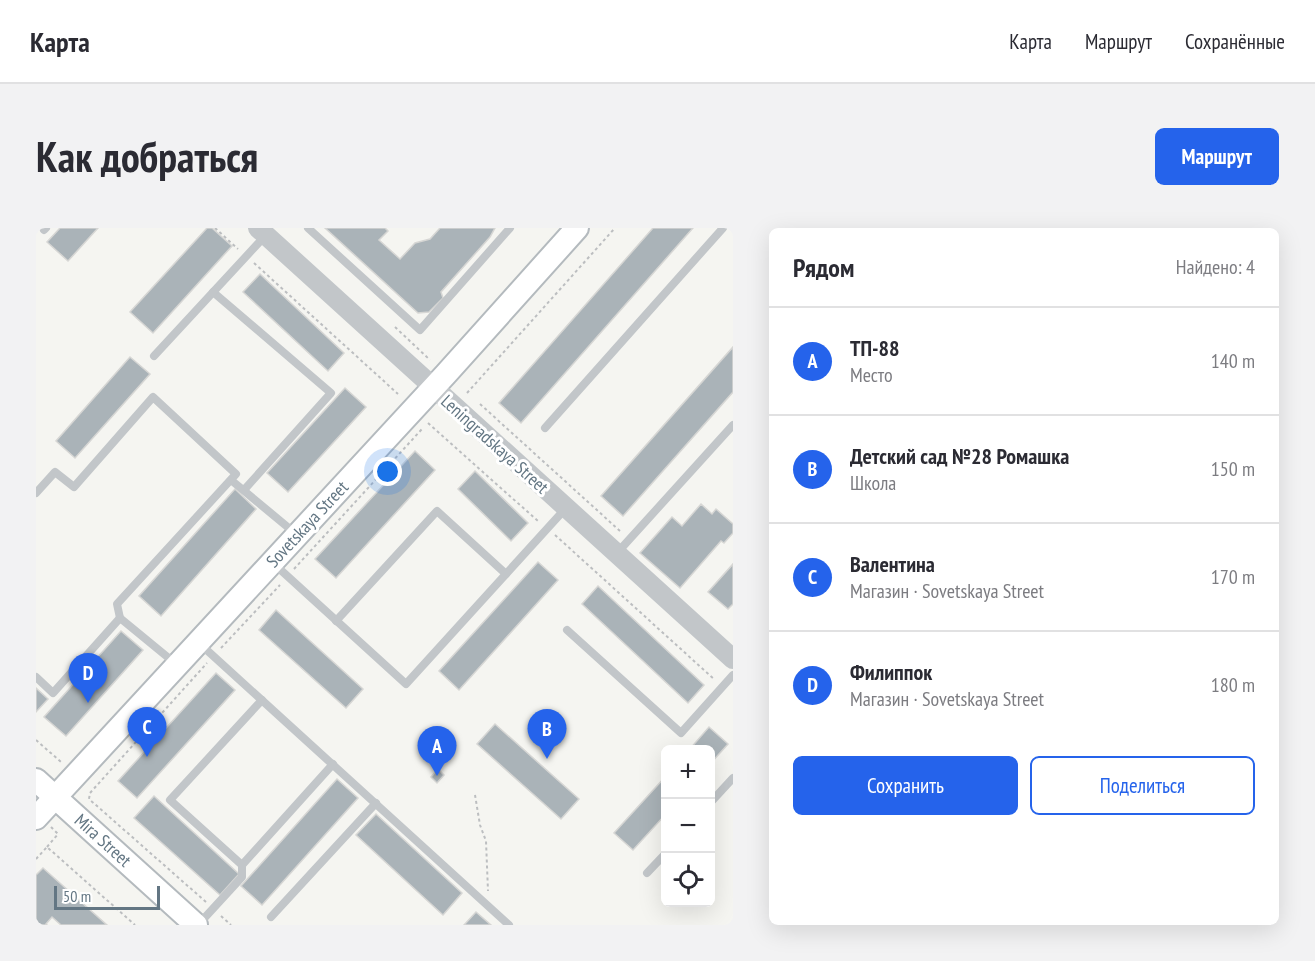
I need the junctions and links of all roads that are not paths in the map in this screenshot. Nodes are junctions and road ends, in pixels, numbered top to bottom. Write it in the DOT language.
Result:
graph roads {
  1 [pos="308,228"];
  2 [pos="510,228"];
  3 [pos="723,228"];
  4 [pos="262,232"];
  5 [pos="569,233"];
  6 [pos="213,292"];
  7 [pos="154,356"];
  8 [pos="433,388"];
  9 [pos="733,425"];
  10 [pos="545,428"];
  11 [pos="231,480"];
  12 [pos="244,490"];
  13 [pos="36,493"];
  14 [pos="566,508"];
  15 [pos="297,535"];
  16 [pos="617,554"];
  17 [pos="272,562"];
  18 [pos="506,574"];
  19 [pos="120,618"];
  20 [pos="336,621"];
  21 [pos="567,630"];
  22 [pos="198,642"];
  23 [pos="733,660"];
  24 [pos="177,665"];
  25 [pos="733,675"];
  26 [pos="36,677"];
  27 [pos="262,700"];
  28 [pos="333,764"];
  29 [pos="733,778"];
  30 [pos="36,780"];
  31 [pos="55,798"];
  32 [pos="715,799"];
  33 [pos="376,803"];
  34 [pos="36,818"];
  35 [pos="661,858"];
  36 [pos="242,865"];
  37 [pos="647,873"];
  38 [pos="271,917"];
  39 [pos="197,925"];
  40 [pos="509,925"];
  1 -- 2 [label="lane"];
  3 -- 10 [label="lane"];
  4 -- 6 [label="lane"];
  4 -- 8 [label="street, Leningradskaya Street"];
  5 -- 8 [label="main road, Sovetskaya Street"];
  6 -- 7 [label="lane"];
  6 -- 12 [label="lane"];
  8 -- 14 [label="street, Leningradskaya Street"];
  8 -- 15 [label="main road, Sovetskaya Street"];
  9 -- 16 [label="lane"];
  11 -- 12 [label="lane"];
  11 -- 13 [label="lane"];
  11 -- 19 [label="lane"];
  12 -- 15 [label="lane"];
  14 -- 16 [label="street, Leningradskaya Street"];
  14 -- 18 [label="lane"];
  15 -- 17 [label="main road, Sovetskaya Street"];
  16 -- 23 [label="street, Leningradskaya Street"];
  17 -- 20 [label="lane"];
  17 -- 22 [label="main road, Sovetskaya Street"];
  18 -- 20 [label="lane"];
  18 -- 20 [label="lane"];
  19 -- 24 [label="lane"];
  19 -- 26 [label="lane"];
  21 -- 25 [label="lane"];
  22 -- 24 [label="main road, Sovetskaya Street"];
  22 -- 27 [label="lane"];
  24 -- 31 [label="main road, Sovetskaya Street"];
  27 -- 28 [label="lane"];
  27 -- 36 [label="lane"];
  28 -- 33 [label="lane"];
  28 -- 36 [label="lane"];
  29 -- 32 [label="lane"];
  30 -- 31 [label="main road, Mira Street"];
  31 -- 34 [label="main road, Sovetskaya Street"];
  31 -- 39 [label="main road, Mira Street"];
  33 -- 38 [label="lane"];
  33 -- 40 [label="lane"];
  35 -- 37 [label="lane"];
  36 -- 39 [label="lane"];
}
